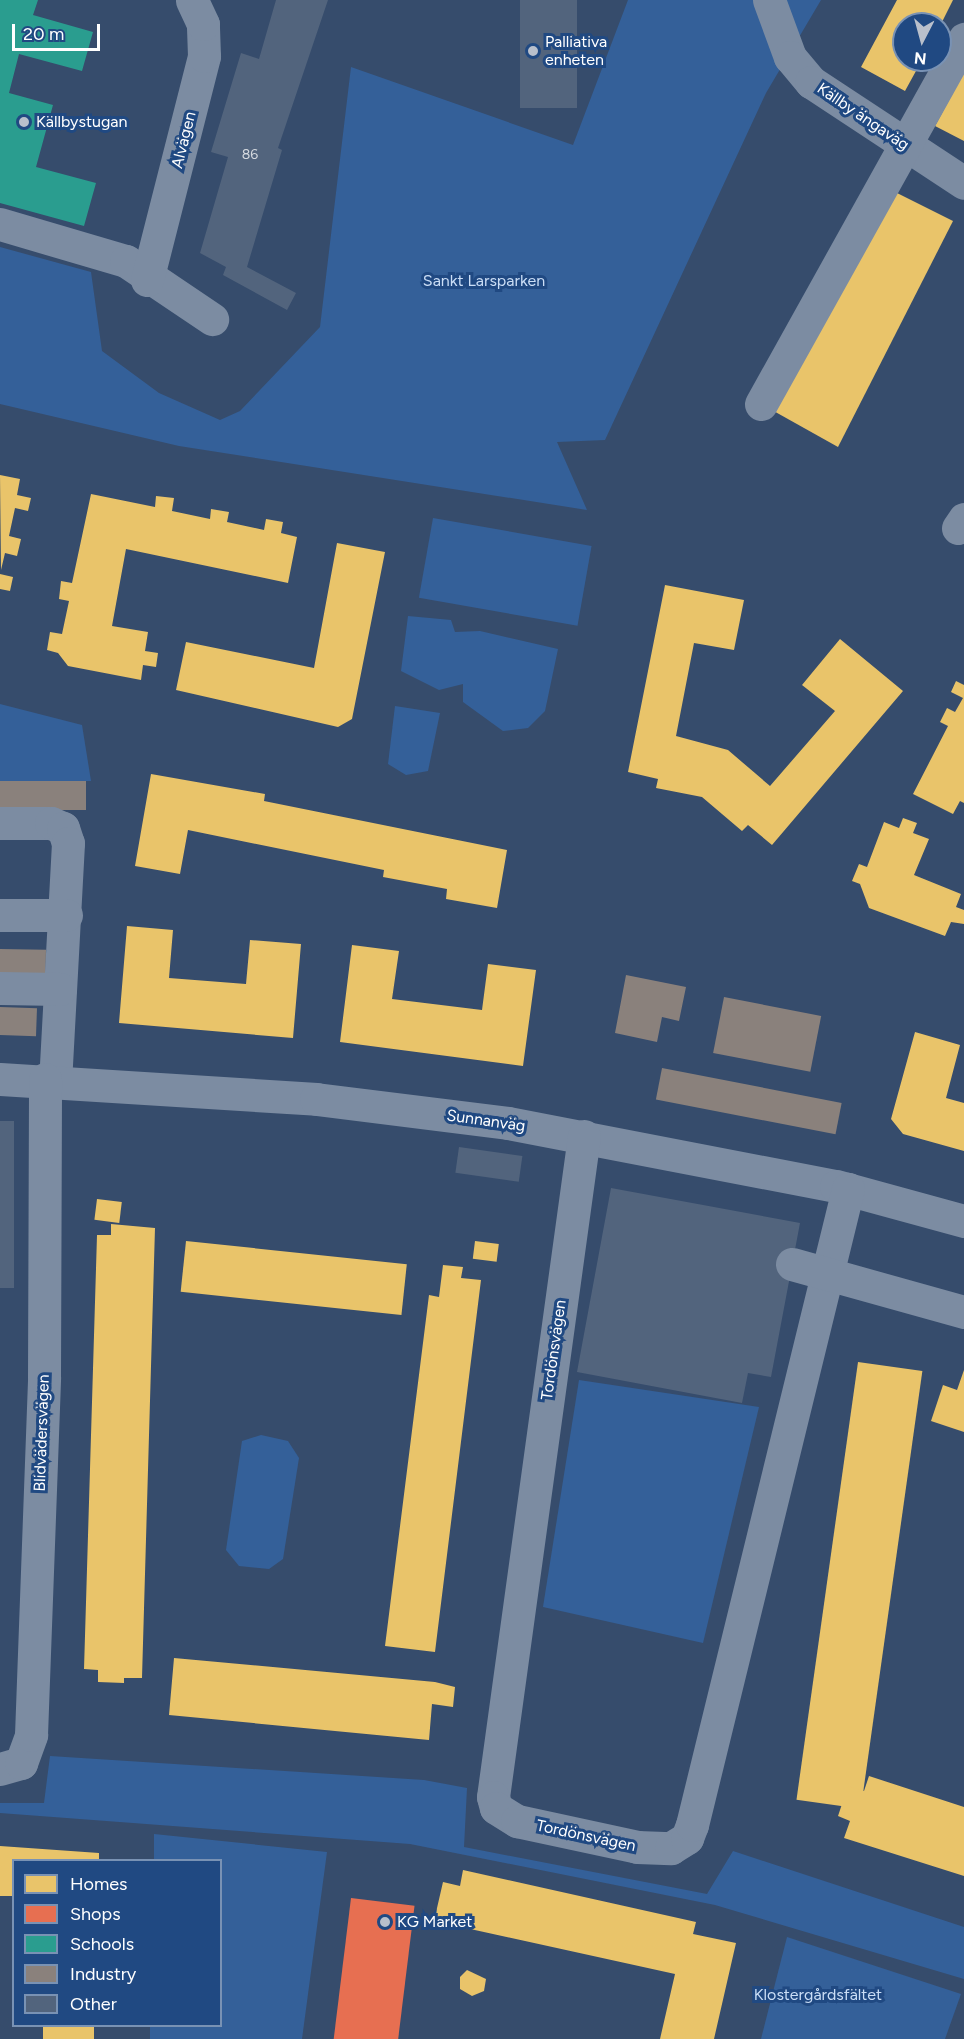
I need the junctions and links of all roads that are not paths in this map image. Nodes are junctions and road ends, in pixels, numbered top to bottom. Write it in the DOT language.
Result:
graph roads {
  1 [pos="192,0"];
  2 [pos="769,0"];
  3 [pos="964,39"];
  4 [pos="905,147"];
  5 [pos="964,183"];
  6 [pos="0,224"];
  7 [pos="147,280"];
  8 [pos="212,319"];
  9 [pos="761,404"];
  10 [pos="0,823"];
  11 [pos="0,915"];
  12 [pos="66,915"];
  13 [pos="0,988"];
  14 [pos="60,989"];
  15 [pos="0,1079"];
  16 [pos="50,1080"];
  17 [pos="584,1136"];
  18 [pos="848,1189"];
  19 [pos="964,1221"];
  20 [pos="792,1264"];
  21 [pos="825,1272"];
  22 [pos="964,1312"];
  23 [pos="0,1769"];
  1 -- 7 [label="street, Alvägen"];
  2 -- 4 [label="street, Källby ängaväg"];
  3 -- 4 [label="street"];
  4 -- 5 [label="street, Källby ängaväg"];
  4 -- 9 [label="street"];
  6 -- 7 [label="street"];
  7 -- 8 [label="street"];
  10 -- 12 [label="street"];
  11 -- 12 [label="street"];
  12 -- 14 [label="street"];
  13 -- 14 [label="street"];
  14 -- 16 [label="street"];
  15 -- 16 [label="street, Sunnanväg"];
  16 -- 17 [label="street, Sunnanväg"];
  16 -- 23 [label="street, Blidvädersvägen"];
  17 -- 18 [label="street, Sunnanväg"];
  17 -- 21 [label="street, Tordönsvägen"];
  18 -- 19 [label="street, Sunnanväg"];
  18 -- 21 [label="street, Tordönsvägen"];
  20 -- 21 [label="street"];
  21 -- 22 [label="street"];
}
